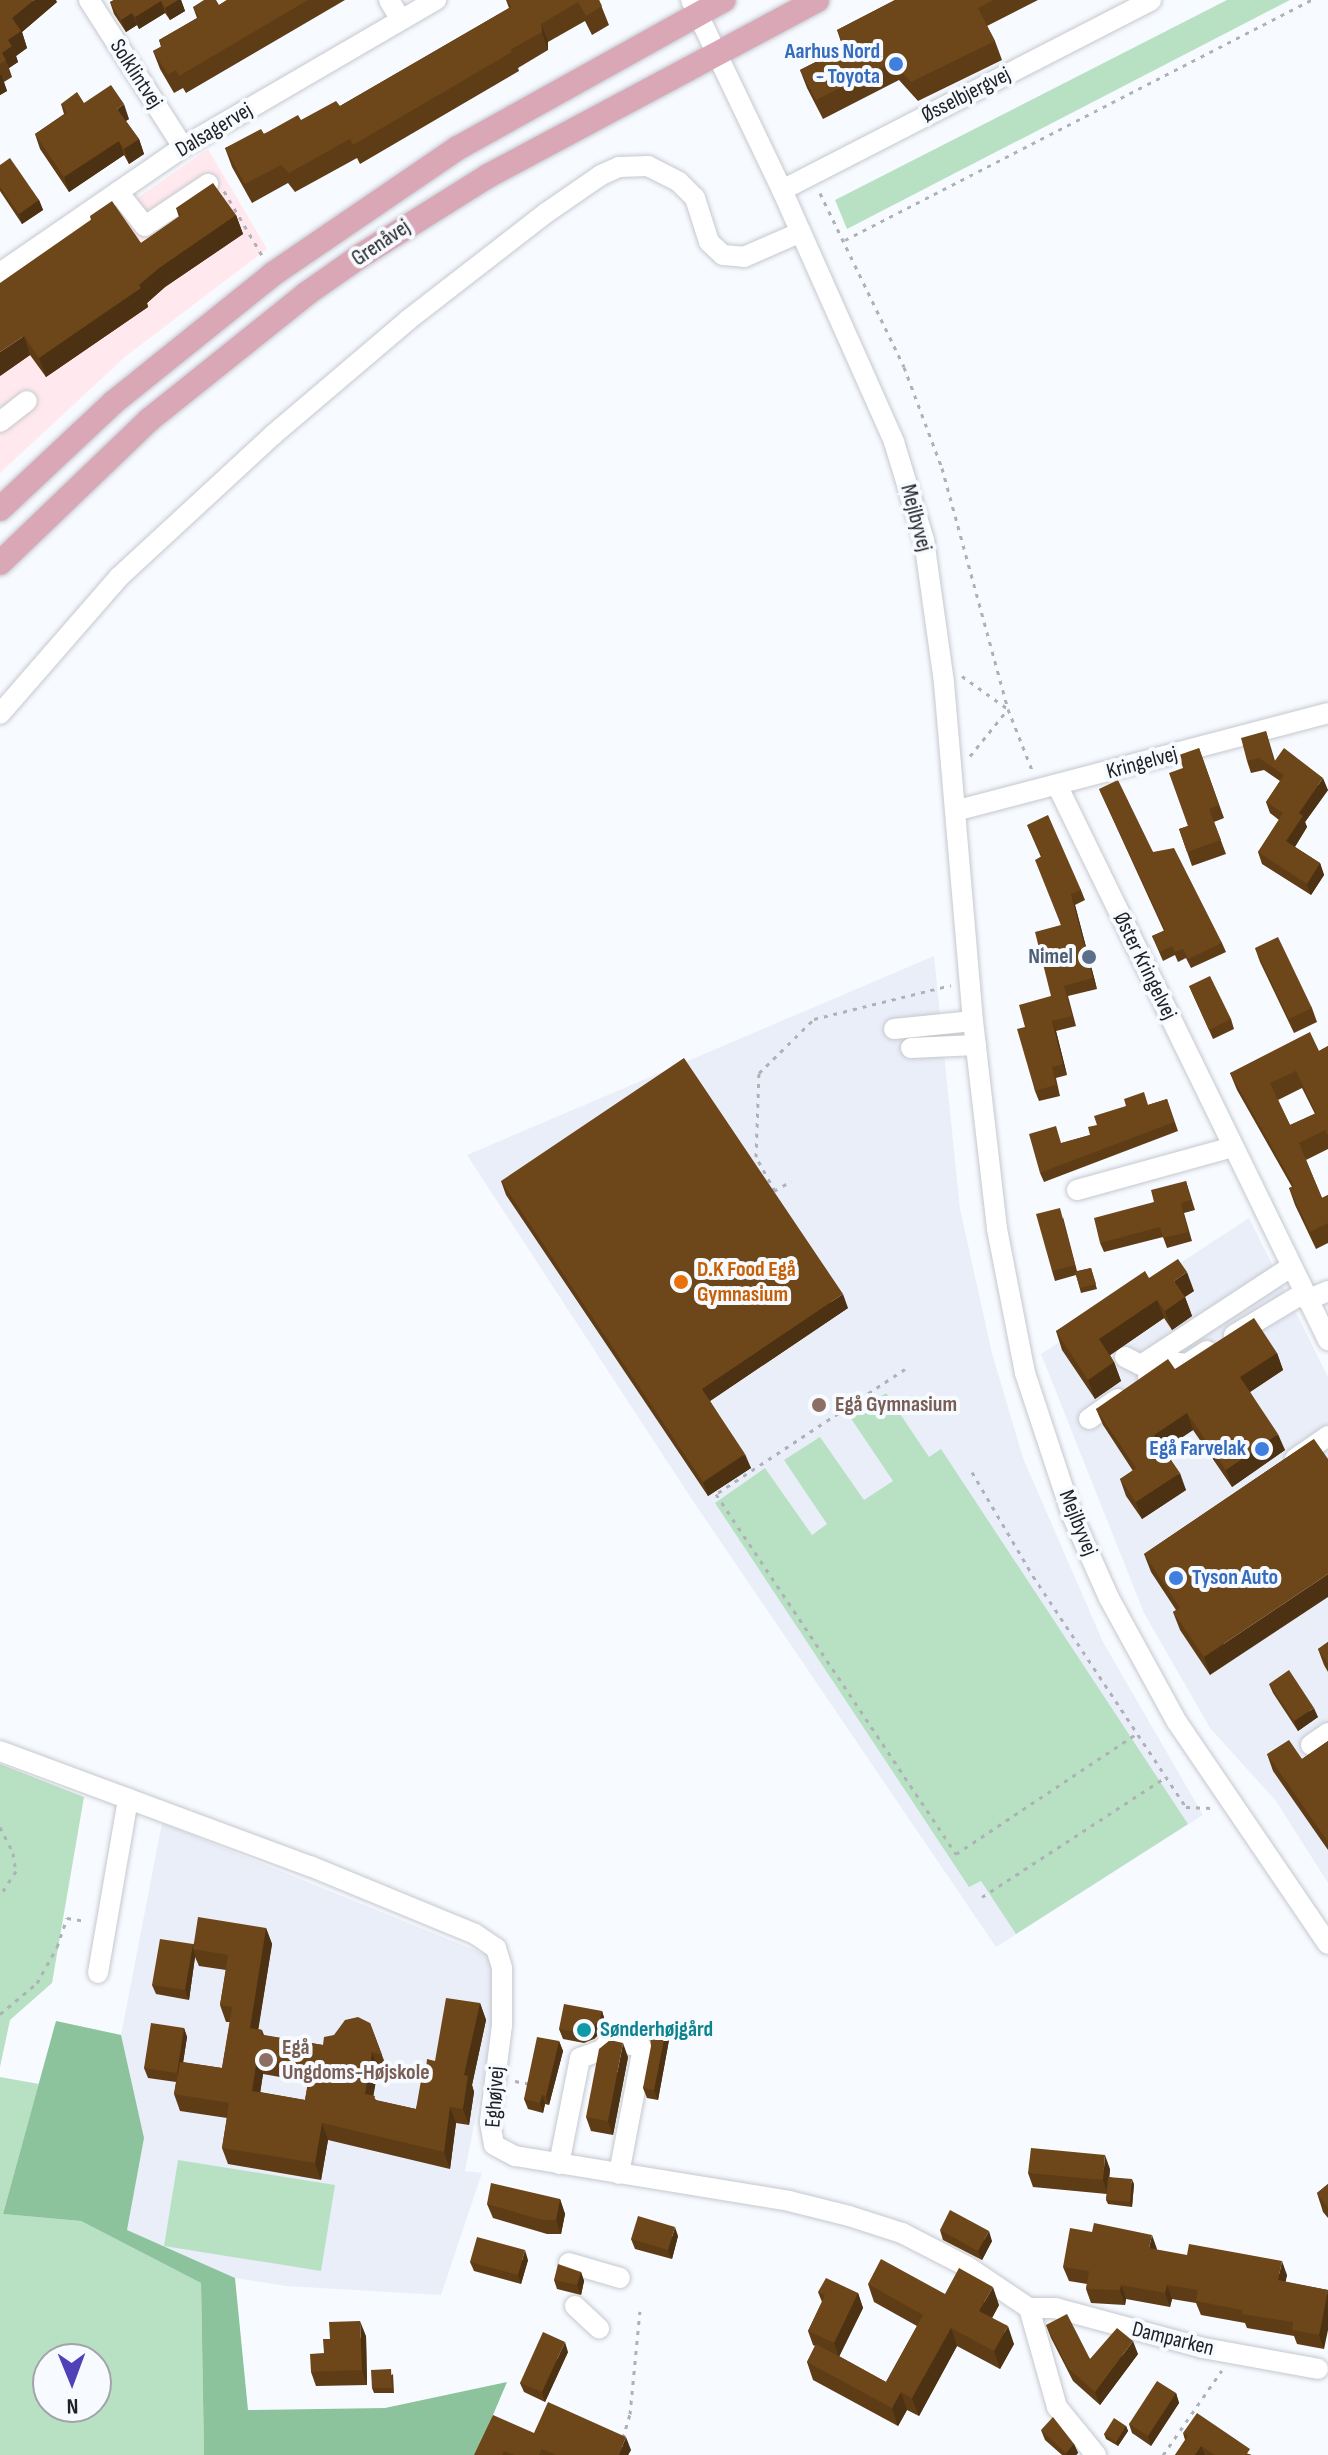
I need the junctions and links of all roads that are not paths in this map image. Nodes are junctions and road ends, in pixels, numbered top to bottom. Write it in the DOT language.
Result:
graph roads {
  1 [pos="89,0"];
  2 [pos="389,0"];
  3 [pos="436,0"];
  4 [pos="724,0"];
  5 [pos="817,0"];
  6 [pos="1151,0"];
  7 [pos="694,7"];
  8 [pos="401,20"];
  9 [pos="716,53"];
  10 [pos="183,147"];
  11 [pos="214,184"];
  12 [pos="782,190"];
  13 [pos="118,192"];
  14 [pos="801,232"];
  15 [pos="0,273"];
  16 [pos="27,401"];
  17 [pos="0,422"];
  18 [pos="0,509"];
  19 [pos="0,563"];
  20 [pos="1328,713"];
  21 [pos="0,714"];
  22 [pos="1048,787"];
  23 [pos="955,811"];
  24 [pos="973,1021"];
  25 [pos="894,1029"];
  26 [pos="976,1045"];
  27 [pos="911,1048"];
  28 [pos="1233,1147"];
  29 [pos="1077,1190"];
  30 [pos="1291,1267"];
  31 [pos="1328,1291"];
  32 [pos="1306,1297"];
  33 [pos="1328,1340"];
  34 [pos="1125,1357"];
  35 [pos="1089,1419"];
  36 [pos="1328,1436"];
  37 [pos="1278,1470"];
  38 [pos="1328,1733"];
  39 [pos="1311,1745"];
  40 [pos="0,1751"];
  41 [pos="128,1799"];
  42 [pos="1328,1944"];
  43 [pos="98,1973"];
  44 [pos="559,2164"];
  45 [pos="619,2174"];
  46 [pos="569,2263"];
  47 [pos="620,2278"];
  48 [pos="575,2306"];
  49 [pos="1029,2308"];
  50 [pos="599,2328"];
  51 [pos="1318,2369"];
  52 [pos="1096,2455"];
  1 -- 10 [label="street, Solklintvej"];
  2 -- 8 [label="street"];
  3 -- 8 [label="street, Dalsagervej"];
  4 -- 7 [label="main road, Grenåvej"];
  5 -- 9 [label="main road, Grenåvej"];
  6 -- 12 [label="street, Øsselbjergvej"];
  7 -- 9 [label="street, Mejlbyvej"];
  7 -- 18 [label="main road, Grenåvej"];
  8 -- 10 [label="street, Dalsagervej"];
  9 -- 12 [label="street, Mejlbyvej"];
  9 -- 19 [label="main road, Grenåvej"];
  10 -- 13 [label="street, Dalsagervej"];
  11 -- 13 [label="street"];
  12 -- 14 [label="street, Mejlbyvej"];
  13 -- 15 [label="street, Dalsagervej"];
  14 -- 21 [label="street"];
  14 -- 23 [label="street, Mejlbyvej"];
  16 -- 17 [label="street"];
  20 -- 22 [label="street, Kringelvej"];
  22 -- 23 [label="street, Kringelvej"];
  22 -- 28 [label="street, Øster Kringelvej"];
  23 -- 24 [label="street, Mejlbyvej"];
  24 -- 25 [label="street"];
  24 -- 26 [label="street, Mejlbyvej"];
  26 -- 27 [label="street"];
  26 -- 42 [label="street, Mejlbyvej"];
  28 -- 29 [label="street"];
  28 -- 30 [label="street, Øster Kringelvej"];
  30 -- 32 [label="street, Øster Kringelvej"];
  30 -- 34 [label="street"];
  31 -- 32 [label="street"];
  32 -- 33 [label="street, Øster Kringelvej"];
  32 -- 35 [label="street"];
  36 -- 37 [label="street"];
  38 -- 39 [label="street"];
  40 -- 41 [label="street, Eghøjvej"];
  41 -- 43 [label="street"];
  41 -- 44 [label="street, Eghøjvej"];
  44 -- 45 [label="street, Eghøjvej"];
  44 -- 45 [label="street"];
  45 -- 49 [label="street, Eghøjvej"];
  46 -- 47 [label="street"];
  48 -- 50 [label="street"];
  49 -- 51 [label="street, Damparken"];
  49 -- 52 [label="street"];
}
